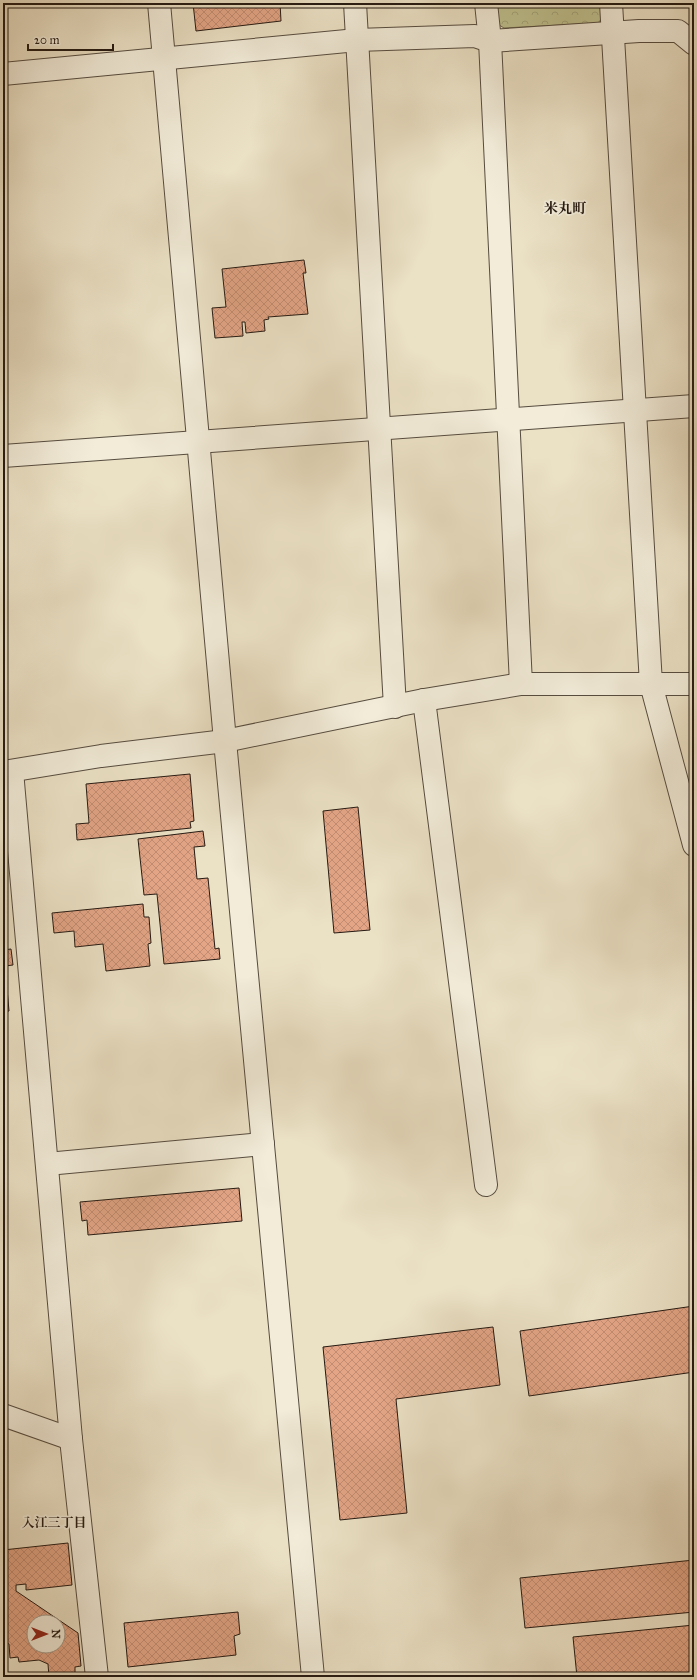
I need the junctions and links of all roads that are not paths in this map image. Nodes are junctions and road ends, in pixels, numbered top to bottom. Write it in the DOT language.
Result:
graph roads {
  1 [pos="159,3"];
  2 [pos="355,3"];
  3 [pos="486,3"];
  4 [pos="611,3"];
  5 [pos="612,32"];
  6 [pos="357,40"];
  7 [pos="490,41"];
  8 [pos="694,44"];
  9 [pos="163,58"];
  10 [pos="3,74"];
  11 [pos="694,406"];
  12 [pos="635,411"];
  13 [pos="508,420"];
  14 [pos="379,429"];
  15 [pos="198,442"];
  16 [pos="3,456"];
  17 [pos="521,684"];
  18 [pos="651,684"];
  19 [pos="694,684"];
  20 [pos="424,700"];
  21 [pos="395,707"];
  22 [pos="225,741"];
  23 [pos="8,772"];
  24 [pos="694,845"];
  25 [pos="263,1144"];
  26 [pos="47,1164"];
  27 [pos="486,1184"];
  28 [pos="3,1416"];
  29 [pos="71,1440"];
  30 [pos="97,1677"];
  31 [pos="313,1677"];
  1 -- 9 [label="street"];
  2 -- 6 [label="street"];
  3 -- 7 [label="street"];
  4 -- 5 [label="street"];
  5 -- 7 [label="street"];
  5 -- 8 [label="street"];
  5 -- 12 [label="street"];
  6 -- 7 [label="street"];
  6 -- 9 [label="street"];
  6 -- 14 [label="street"];
  7 -- 13 [label="street"];
  9 -- 10 [label="street"];
  9 -- 15 [label="street"];
  11 -- 12 [label="street"];
  12 -- 13 [label="street"];
  12 -- 18 [label="street"];
  13 -- 14 [label="street"];
  13 -- 17 [label="street"];
  14 -- 15 [label="street"];
  14 -- 21 [label="street"];
  15 -- 16 [label="street"];
  15 -- 22 [label="street"];
  17 -- 18 [label="street"];
  17 -- 20 [label="street"];
  18 -- 19 [label="street"];
  18 -- 24 [label="street"];
  20 -- 21 [label="street"];
  20 -- 27 [label="street"];
  21 -- 22 [label="street"];
  22 -- 23 [label="street"];
  22 -- 25 [label="street"];
  23 -- 26 [label="street"];
  25 -- 26 [label="street"];
  25 -- 31 [label="street"];
  26 -- 29 [label="street"];
  28 -- 29 [label="street"];
  29 -- 30 [label="street"];
}
